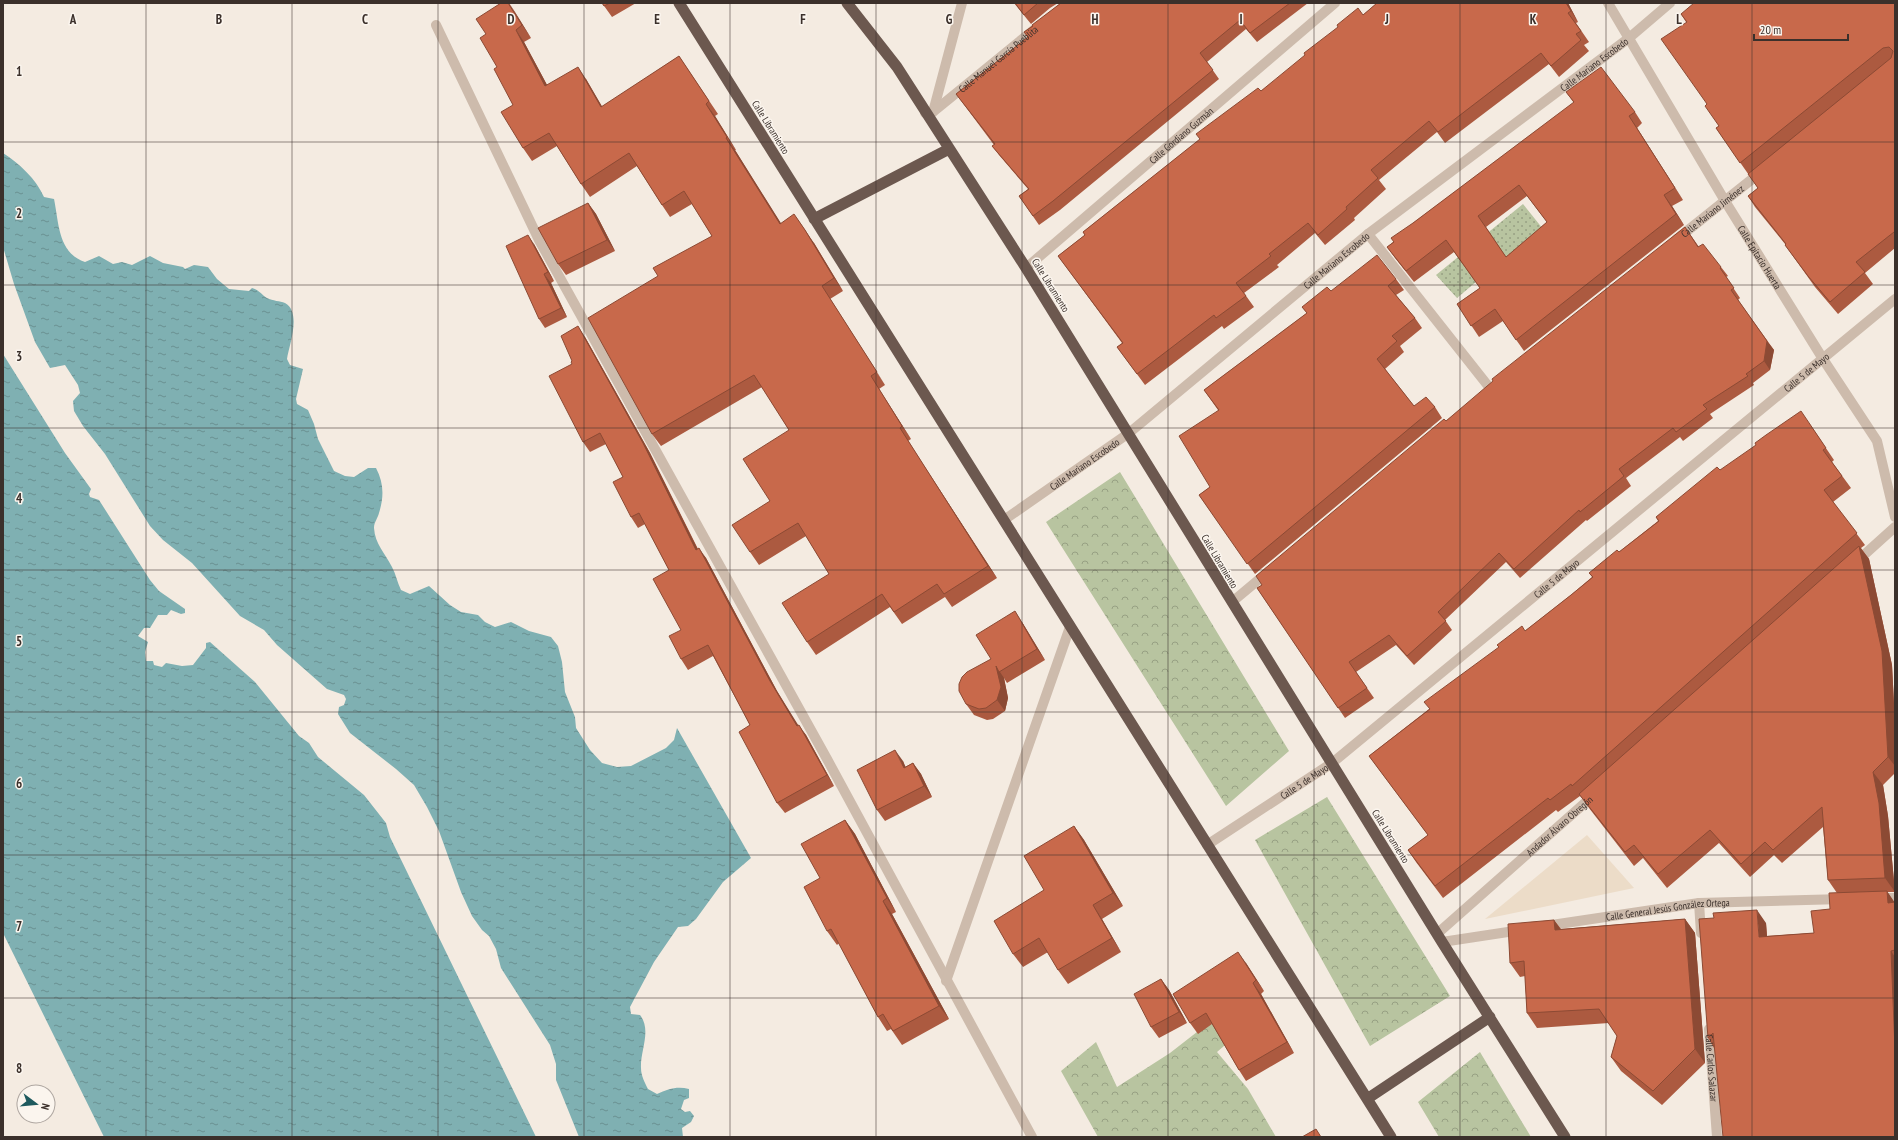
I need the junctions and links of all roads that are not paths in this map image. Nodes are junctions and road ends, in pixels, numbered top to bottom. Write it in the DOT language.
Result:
graph roads {
  1 [pos="679,3"];
  2 [pos="847,3"];
  3 [pos="962,3"];
  4 [pos="1335,3"];
  5 [pos="1608,3"];
  6 [pos="1670,3"];
  7 [pos="1042,23"];
  8 [pos="436,25"];
  9 [pos="1630,38"];
  10 [pos="929,112"];
  11 [pos="949,149"];
  12 [pos="1767,167"];
  13 [pos="1725,201"];
  14 [pos="814,219"];
  15 [pos="1368,234"];
  16 [pos="1669,245"];
  17 [pos="1026,268"];
  18 [pos="1895,299"];
  19 [pos="1823,359"];
  20 [pos="1489,387"];
  21 [pos="1129,433"];
  22 [pos="1895,516"];
  23 [pos="1004,520"];
  24 [pos="1895,527"];
  25 [pos="1275,567"];
  26 [pos="1848,569"];
  27 [pos="1232,602"];
  28 [pos="1070,627"];
  29 [pos="1332,763"];
  30 [pos="1604,786"];
  31 [pos="1207,845"];
  32 [pos="1895,898"];
  33 [pos="1856,899"];
  34 [pos="1872,899"];
  35 [pos="1699,903"];
  36 [pos="1440,938"];
  37 [pos="1702,942"];
  38 [pos="946,981"];
  39 [pos="1490,1017"];
  40 [pos="1708,1020"];
  41 [pos="1367,1099"];
  42 [pos="1032,1137"];
  43 [pos="1391,1137"];
  44 [pos="1565,1137"];
  45 [pos="1717,1137"];
  1 -- 14 [label="highway, Calle Libramiento"];
  2 -- 10 [label="highway, Calle Libramiento"];
  3 -- 10 [label="street"];
  4 -- 17 [label="street, Calle Gordiano Guzmán"];
  5 -- 9 [label="street, Calle Epitacio Huerta"];
  6 -- 9 [label="street, Calle Mariano Escobedo"];
  7 -- 10 [label="street, Calle Manuel García Pueblita"];
  8 -- 38 [label="street"];
  9 -- 13 [label="street, Calle Epitacio Huerta"];
  9 -- 15 [label="street, Calle Mariano Escobedo"];
  10 -- 11 [label="highway, Calle Libramiento"];
  11 -- 14 [label="highway"];
  11 -- 17 [label="highway, Calle Libramiento"];
  12 -- 13 [label="street, Calle Mariano Jiménez"];
  13 -- 16 [label="street, Calle Mariano Jiménez"];
  13 -- 19 [label="street, Calle Epitacio Huerta"];
  14 -- 23 [label="highway, Calle Libramiento"];
  15 -- 20 [label="street"];
  15 -- 21 [label="street, Calle Mariano Escobedo"];
  17 -- 21 [label="highway, Calle Libramiento"];
  18 -- 19 [label="street, Calle 5 de Mayo"];
  19 -- 22 [label="street, Calle Epitacio Huerta"];
  19 -- 29 [label="street, Calle 5 de Mayo"];
  21 -- 23 [label="street, Calle Mariano Escobedo"];
  21 -- 27 [label="highway, Calle Libramiento"];
  23 -- 28 [label="highway, Calle Libramiento"];
  24 -- 26 [label="street"];
  25 -- 27 [label="street"];
  27 -- 29 [label="highway, Calle Libramiento"];
  28 -- 31 [label="highway, Calle Libramiento"];
  28 -- 38 [label="street"];
  29 -- 31 [label="street, Calle 5 de Mayo"];
  29 -- 36 [label="highway, Calle Libramiento"];
  30 -- 36 [label="street, Andador Álvaro Obregón"];
  31 -- 41 [label="highway, Calle Libramiento"];
  32 -- 34 [label="street"];
  33 -- 35 [label="street, Calle General Jesús González Ortega"];
  35 -- 36 [label="street, Calle General Jesús González Ortega"];
  35 -- 37 [label="street"];
  36 -- 39 [label="highway, Calle Libramiento"];
  38 -- 42 [label="street"];
  39 -- 41 [label="highway"];
  39 -- 44 [label="highway, Calle Libramiento"];
  40 -- 45 [label="street, Calle Carlos Salazar"];
  41 -- 43 [label="highway, Calle Libramiento"];
}
